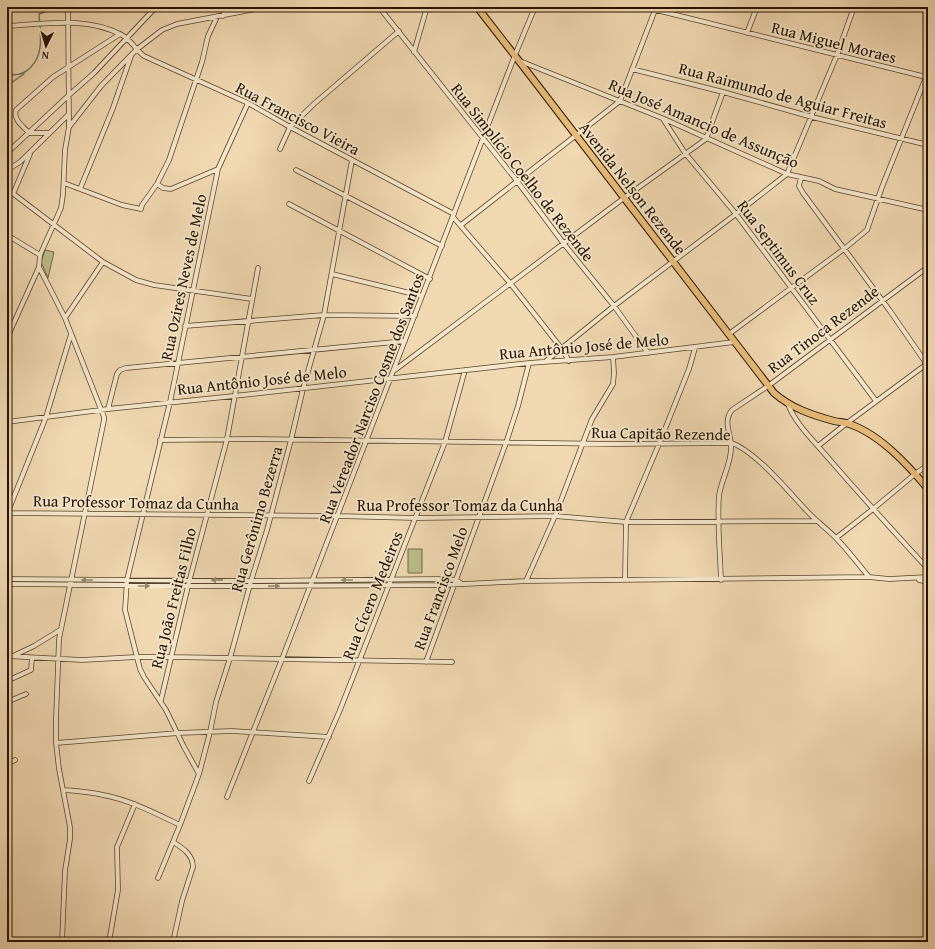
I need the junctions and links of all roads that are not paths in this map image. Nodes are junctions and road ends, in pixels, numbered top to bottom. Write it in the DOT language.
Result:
graph roads {
  1 [pos="68,7"];
  2 [pos="156,7"];
  3 [pos="226,7"];
  4 [pos="266,7"];
  5 [pos="379,7"];
  6 [pos="421,7"];
  7 [pos="477,7"];
  8 [pos="535,7"];
  9 [pos="644,7"];
  10 [pos="757,7"];
  11 [pos="854,7"];
  12 [pos="913,7"];
  13 [pos="426,9"];
  14 [pos="655,10"];
  15 [pos="928,11"];
  16 [pos="223,16"];
  17 [pos="217,17"];
  18 [pos="68,23"];
  19 [pos="7,26"];
  20 [pos="399,31"];
  21 [pos="747,33"];
  22 [pos="120,34"];
  23 [pos="127,38"];
  24 [pos="136,50"];
  25 [pos="414,52"];
  26 [pos="132,54"];
  27 [pos="837,56"];
  28 [pos="517,58"];
  29 [pos="69,67"];
  30 [pos="632,69"];
  31 [pos="196,79"];
  32 [pos="723,92"];
  33 [pos="68,96"];
  34 [pos="620,100"];
  35 [pos="248,103"];
  36 [pos="68,115"];
  37 [pos="812,117"];
  38 [pos="662,118"];
  39 [pos="69,127"];
  40 [pos="290,127"];
  41 [pos="29,132"];
  42 [pos="49,133"];
  43 [pos="576,135"];
  44 [pos="901,138"];
  45 [pos="483,139"];
  46 [pos="706,139"];
  47 [pos="928,145"];
  48 [pos="280,149"];
  49 [pos="31,151"];
  50 [pos="7,153"];
  51 [pos="685,153"];
  52 [pos="352,160"];
  53 [pos="7,170"];
  54 [pos="218,170"];
  55 [pos="296,170"];
  56 [pos="787,174"];
  57 [pos="801,178"];
  58 [pos="517,181"];
  59 [pos="64,183"];
  60 [pos="157,184"];
  61 [pos="7,189"];
  62 [pos="80,189"];
  63 [pos="13,194"];
  64 [pos="345,196"];
  65 [pos="624,198"];
  66 [pos="877,199"];
  67 [pos="289,204"];
  68 [pos="928,210"];
  69 [pos="736,214"];
  70 [pos="454,215"];
  71 [pos="54,225"];
  72 [pos="461,225"];
  73 [pos="339,231"];
  74 [pos="7,235"];
  75 [pos="564,244"];
  76 [pos="442,246"];
  77 [pos="844,249"];
  78 [pos="40,255"];
  79 [pos="673,261"];
  80 [pos="103,262"];
  81 [pos="39,267"];
  82 [pos="928,267"];
  83 [pos="258,268"];
  84 [pos="332,274"];
  85 [pos="430,279"];
  86 [pos="510,283"];
  87 [pos="790,287"];
  88 [pos="193,290"];
  89 [pos="422,296"];
  90 [pos="252,298"];
  91 [pos="882,300"];
  92 [pos="614,306"];
  93 [pos="324,315"];
  94 [pos="415,316"];
  95 [pos="65,318"];
  96 [pos="249,321"];
  97 [pos="185,326"];
  98 [pos="72,334"];
  99 [pos="729,334"];
  100 [pos="7,338"];
  101 [pos="831,339"];
  102 [pos="405,341"];
  103 [pos="734,342"];
  104 [pos="695,348"];
  105 [pos="562,349"];
  106 [pos="314,350"];
  107 [pos="648,353"];
  108 [pos="241,356"];
  109 [pos="613,357"];
  110 [pos="568,360"];
  111 [pos="546,362"];
  112 [pos="177,363"];
  113 [pos="529,363"];
  114 [pos="928,364"];
  115 [pos="394,370"];
  116 [pos="465,370"];
  117 [pos="391,378"];
  118 [pos="768,386"];
  119 [pos="303,389"];
  120 [pos="234,396"];
  121 [pos="170,402"];
  122 [pos="876,402"];
  123 [pos="788,404"];
  124 [pos="108,409"];
  125 [pos="101,410"];
  126 [pos="46,417"];
  127 [pos="7,422"];
  128 [pos="847,423"];
  129 [pos="227,439"];
  130 [pos="160,440"];
  131 [pos="291,440"];
  132 [pos="366,441"];
  133 [pos="445,442"];
  134 [pos="506,443"];
  135 [pos="732,443"];
  136 [pos="582,444"];
  137 [pos="659,444"];
  138 [pos="818,446"];
  139 [pos="928,465"];
  140 [pos="915,474"];
  141 [pos="928,490"];
  142 [pos="873,509"];
  143 [pos="7,513"];
  144 [pos="85,514"];
  145 [pos="143,514"];
  146 [pos="207,515"];
  147 [pos="271,515"];
  148 [pos="338,516"];
  149 [pos="478,516"];
  150 [pos="555,516"];
  151 [pos="416,518"];
  152 [pos="816,521"];
  153 [pos="626,522"];
  154 [pos="719,522"];
  155 [pos="836,538"];
  156 [pos="928,569"];
  157 [pos="869,577"];
  158 [pos="928,577"];
  159 [pos="7,578"];
  160 [pos="913,578"];
  161 [pos="70,580"];
  162 [pos="127,580"];
  163 [pos="189,580"];
  164 [pos="313,580"];
  165 [pos="625,580"];
  166 [pos="721,580"];
  167 [pos="251,581"];
  168 [pos="526,581"];
  169 [pos="390,582"];
  170 [pos="928,582"];
  171 [pos="455,583"];
  172 [pos="7,584"];
  173 [pos="69,585"];
  174 [pos="311,585"];
  175 [pos="126,586"];
  176 [pos="188,586"];
  177 [pos="250,586"];
  178 [pos="60,630"];
  179 [pos="9,656"];
  180 [pos="136,657"];
  181 [pos="170,657"];
  182 [pos="32,658"];
  183 [pos="230,658"];
  184 [pos="58,659"];
  185 [pos="282,659"];
  186 [pos="359,660"];
  187 [pos="426,662"];
  188 [pos="452,662"];
  189 [pos="7,680"];
  190 [pos="26,694"];
  191 [pos="161,700"];
  192 [pos="7,702"];
  193 [pos="210,732"];
  194 [pos="254,732"];
  195 [pos="178,733"];
  196 [pos="329,737"];
  197 [pos="56,743"];
  198 [pos="15,760"];
  199 [pos="7,764"];
  200 [pos="199,774"];
  201 [pos="309,781"];
  202 [pos="63,790"];
  203 [pos="227,797"];
  204 [pos="135,804"];
  205 [pos="180,825"];
  206 [pos="173,842"];
  207 [pos="158,878"];
  208 [pos="62,942"];
  209 [pos="109,942"];
  210 [pos="173,942"];
  1 -- 18 [label="street"];
  2 -- 23 [label="street"];
  3 -- 16 [label="street"];
  4 -- 16 [label="street"];
  5 -- 20 [label="street, Rua Simplício Coelho de Rezende"];
  6 -- 13 [label="street"];
  7 -- 28 [label="main road, Avenida Nelson Rezende"];
  8 -- 28 [label="street, Rua Vereador Narciso Cosme dos Santos"];
  9 -- 14 [label="street, Rua Miguel Moraes"];
  10 -- 21 [label="street"];
  11 -- 27 [label="street"];
  12 -- 15 [label="street"];
  13 -- 25 [label="street"];
  14 -- 21 [label="street, Rua Miguel Moraes"];
  14 -- 30 [label="street"];
  16 -- 17 [label="street"];
  17 -- 24 [label="street"];
  17 -- 31 [label="street"];
  18 -- 19 [label="street"];
  18 -- 22 [label="street"];
  18 -- 29 [label="street"];
  20 -- 25 [label="street, Rua Simplício Coelho de Rezende"];
  20 -- 40 [label="street"];
  21 -- 27 [label="street, Rua Miguel Moraes"];
  22 -- 23 [label="street"];
  22 -- 29 [label="street"];
  23 -- 24 [label="street, Rua Francisco Vieira"];
  23 -- 33 [label="street"];
  24 -- 26 [label="street"];
  24 -- 31 [label="street, Rua Francisco Vieira"];
  25 -- 45 [label="street, Rua Simplício Coelho de Rezende"];
  26 -- 39 [label="street"];
  26 -- 62 [label="street"];
  27 -- 37 [label="street"];
  27 -- 44 [label="street, Rua Miguel Moraes"];
  28 -- 34 [label="street, Rua José Amancio de Assunção"];
  28 -- 43 [label="main road, Avenida Nelson Rezende"];
  28 -- 45 [label="street, Rua Vereador Narciso Cosme dos Santos"];
  29 -- 33 [label="street"];
  29 -- 41 [label="street"];
  30 -- 32 [label="street, Rua Raimundo de Aguiar Freitas"];
  30 -- 34 [label="street"];
  31 -- 35 [label="street, Rua Francisco Vieira"];
  31 -- 60 [label="street"];
  32 -- 37 [label="street, Rua Raimundo de Aguiar Freitas"];
  32 -- 46 [label="street"];
  33 -- 36 [label="street"];
  33 -- 41 [label="street"];
  34 -- 38 [label="street, Rua José Amancio de Assunção"];
  34 -- 43 [label="street"];
  35 -- 40 [label="street, Rua Francisco Vieira"];
  35 -- 54 [label="street, Rua Ozires Neves de Melo"];
  36 -- 39 [label="street"];
  36 -- 42 [label="street"];
  37 -- 44 [label="street, Rua Raimundo de Aguiar Freitas"];
  37 -- 56 [label="street"];
  38 -- 46 [label="street, Rua José Amancio de Assunção"];
  38 -- 51 [label="street, Rua Septimus Cruz"];
  39 -- 59 [label="street"];
  40 -- 48 [label="street"];
  40 -- 52 [label="street, Rua Francisco Vieira"];
  41 -- 42 [label="street"];
  41 -- 50 [label="street"];
  42 -- 49 [label="street"];
  43 -- 58 [label="street"];
  43 -- 65 [label="main road, Avenida Nelson Rezende"];
  44 -- 47 [label="street, Rua Raimundo de Aguiar Freitas"];
  44 -- 66 [label="street"];
  45 -- 58 [label="street, Rua Simplício Coelho de Rezende"];
  45 -- 70 [label="street, Rua Vereador Narciso Cosme dos Santos"];
  46 -- 51 [label="street"];
  46 -- 56 [label="street, Rua José Amancio de Assunção"];
  49 -- 53 [label="street"];
  49 -- 63 [label="street"];
  51 -- 65 [label="street"];
  51 -- 69 [label="street, Rua Septimus Cruz"];
  52 -- 64 [label="street, Rua Gerônimo Bezerra"];
  52 -- 70 [label="street, Rua Francisco Vieira"];
  54 -- 60 [label="street"];
  54 -- 88 [label="street, Rua Ozires Neves de Melo"];
  55 -- 64 [label="street"];
  56 -- 57 [label="street, Rua José Amancio de Assunção"];
  56 -- 69 [label="street"];
  57 -- 66 [label="street, Rua José Amancio de Assunção"];
  57 -- 77 [label="street"];
  58 -- 72 [label="street"];
  58 -- 75 [label="street, Rua Simplício Coelho de Rezende"];
  59 -- 62 [label="street"];
  59 -- 71 [label="street"];
  60 -- 62 [label="street"];
  61 -- 63 [label="street"];
  63 -- 71 [label="street"];
  64 -- 73 [label="street, Rua Gerônimo Bezerra"];
  64 -- 76 [label="street"];
  65 -- 75 [label="street"];
  65 -- 79 [label="main road, Avenida Nelson Rezende"];
  66 -- 68 [label="street, Rua José Amancio de Assunção"];
  66 -- 77 [label="street"];
  67 -- 73 [label="street"];
  69 -- 79 [label="street"];
  69 -- 87 [label="street, Rua Septimus Cruz"];
  70 -- 72 [label="street, Rua Francisco Vieira"];
  70 -- 76 [label="street, Rua Vereador Narciso Cosme dos Santos"];
  71 -- 78 [label="street"];
  71 -- 80 [label="street"];
  72 -- 86 [label="street, Rua Francisco Vieira"];
  73 -- 84 [label="street, Rua Gerônimo Bezerra"];
  73 -- 85 [label="street"];
  74 -- 78 [label="street"];
  75 -- 86 [label="street"];
  75 -- 92 [label="street, Rua Simplício Coelho de Rezende"];
  76 -- 85 [label="street, Rua Vereador Narciso Cosme dos Santos"];
  77 -- 87 [label="street"];
  77 -- 91 [label="street"];
  78 -- 81 [label="street"];
  79 -- 92 [label="street"];
  79 -- 99 [label="main road, Avenida Nelson Rezende"];
  80 -- 88 [label="street"];
  80 -- 95 [label="street"];
  81 -- 95 [label="street"];
  81 -- 100 [label="street"];
  82 -- 91 [label="street, Rua Tinoca Rezende"];
  83 -- 90 [label="street, Rua João Freitas Filho"];
  84 -- 89 [label="street"];
  84 -- 93 [label="street, Rua Gerônimo Bezerra"];
  85 -- 89 [label="street, Rua Vereador Narciso Cosme dos Santos"];
  86 -- 105 [label="street, Rua Francisco Vieira"];
  86 -- 115 [label="street"];
  87 -- 99 [label="street"];
  87 -- 101 [label="street, Rua Septimus Cruz"];
  88 -- 90 [label="street"];
  88 -- 97 [label="street, Rua Ozires Neves de Melo"];
  89 -- 94 [label="street, Rua Vereador Narciso Cosme dos Santos"];
  90 -- 96 [label="street, Rua João Freitas Filho"];
  91 -- 101 [label="street, Rua Tinoca Rezende"];
  91 -- 114 [label="street"];
  92 -- 105 [label="street"];
  92 -- 107 [label="street, Rua Simplício Coelho de Rezende"];
  93 -- 94 [label="street"];
  93 -- 96 [label="street"];
  93 -- 106 [label="street, Rua Gerônimo Bezerra"];
  94 -- 102 [label="street, Rua Vereador Narciso Cosme dos Santos"];
  95 -- 98 [label="street"];
  96 -- 97 [label="street"];
  96 -- 108 [label="street, Rua João Freitas Filho"];
  97 -- 112 [label="street, Rua Ozires Neves de Melo"];
  98 -- 125 [label="street"];
  98 -- 126 [label="street"];
  99 -- 103 [label="main road, Avenida Nelson Rezende"];
  101 -- 118 [label="street, Rua Tinoca Rezende"];
  101 -- 122 [label="street, Rua Septimus Cruz"];
  102 -- 106 [label="street"];
  102 -- 115 [label="street, Rua Vereador Narciso Cosme dos Santos"];
  103 -- 104 [label="street, Rua Antônio José de Melo"];
  103 -- 118 [label="main road, Avenida Nelson Rezende"];
  104 -- 107 [label="street, Rua Antônio José de Melo"];
  104 -- 137 [label="street"];
  105 -- 110 [label="street, Rua Francisco Vieira"];
  105 -- 111 [label="street"];
  106 -- 108 [label="street"];
  106 -- 119 [label="street, Rua Gerônimo Bezerra"];
  107 -- 109 [label="street, Rua Antônio José de Melo"];
  108 -- 112 [label="street"];
  108 -- 120 [label="street, Rua João Freitas Filho"];
  109 -- 110 [label="street, Rua Antônio José de Melo"];
  109 -- 136 [label="street"];
  110 -- 111 [label="street, Rua Antônio José de Melo"];
  111 -- 113 [label="street, Rua Antônio José de Melo"];
  112 -- 121 [label="street, Rua Ozires Neves de Melo"];
  112 -- 124 [label="street"];
  113 -- 116 [label="street, Rua Antônio José de Melo"];
  113 -- 134 [label="street, Rua Francisco Melo"];
  114 -- 122 [label="street"];
  115 -- 117 [label="street, Rua Vereador Narciso Cosme dos Santos"];
  116 -- 117 [label="street, Rua Antônio José de Melo"];
  116 -- 133 [label="street, Rua Cícero Medeiros"];
  117 -- 119 [label="street, Rua Antônio José de Melo"];
  117 -- 132 [label="street, Rua Vereador Narciso Cosme dos Santos"];
  118 -- 123 [label="main road, Avenida Nelson Rezende"];
  118 -- 135 [label="street, Rua Tinoca Rezende"];
  119 -- 120 [label="street, Rua Antônio José de Melo"];
  119 -- 131 [label="street, Rua Gerônimo Bezerra"];
  120 -- 121 [label="street, Rua Antônio José de Melo"];
  120 -- 129 [label="street, Rua João Freitas Filho"];
  121 -- 124 [label="street, Rua Antônio José de Melo"];
  121 -- 130 [label="street, Rua Ozires Neves de Melo"];
  122 -- 128 [label="street"];
  123 -- 128 [label="main road, Avenida Nelson Rezende"];
  123 -- 138 [label="street"];
  124 -- 125 [label="street, Rua Antônio José de Melo"];
  125 -- 126 [label="street, Rua Antônio José de Melo"];
  125 -- 144 [label="street"];
  126 -- 127 [label="street, Rua Antônio José de Melo"];
  126 -- 143 [label="street"];
  128 -- 138 [label="street"];
  128 -- 140 [label="main road, Avenida Nelson Rezende"];
  129 -- 130 [label="street, Rua Capitão Rezende"];
  129 -- 131 [label="street, Rua Capitão Rezende"];
  129 -- 146 [label="street, Rua João Freitas Filho"];
  130 -- 145 [label="street, Rua Ozires Neves de Melo"];
  131 -- 132 [label="street, Rua Capitão Rezende"];
  131 -- 147 [label="street, Rua Gerônimo Bezerra"];
  132 -- 133 [label="street, Rua Capitão Rezende"];
  132 -- 148 [label="street, Rua Vereador Narciso Cosme dos Santos"];
  133 -- 134 [label="street, Rua Capitão Rezende"];
  133 -- 151 [label="street, Rua Cícero Medeiros"];
  134 -- 136 [label="street, Rua Capitão Rezende"];
  134 -- 149 [label="street, Rua Francisco Melo"];
  135 -- 137 [label="street, Rua Capitão Rezende"];
  135 -- 152 [label="street, Rua Capitão Rezende"];
  135 -- 154 [label="street"];
  136 -- 137 [label="street, Rua Capitão Rezende"];
  136 -- 150 [label="street"];
  137 -- 153 [label="street"];
  138 -- 142 [label="street"];
  139 -- 140 [label="street"];
  140 -- 141 [label="main road, Avenida Nelson Rezende"];
  140 -- 142 [label="street"];
  142 -- 155 [label="street"];
  142 -- 156 [label="street"];
  143 -- 144 [label="street, Rua Professor Tomaz da Cunha"];
  144 -- 145 [label="street, Rua Professor Tomaz da Cunha"];
  144 -- 161 [label="street"];
  145 -- 146 [label="street, Rua Professor Tomaz da Cunha"];
  145 -- 162 [label="street, Rua Ozires Neves de Melo"];
  146 -- 147 [label="street, Rua Professor Tomaz da Cunha"];
  146 -- 163 [label="street, Rua João Freitas Filho"];
  147 -- 148 [label="street, Rua Professor Tomaz da Cunha"];
  147 -- 167 [label="street, Rua Gerônimo Bezerra"];
  148 -- 151 [label="street, Rua Professor Tomaz da Cunha"];
  148 -- 164 [label="street, Rua Vereador Narciso Cosme dos Santos"];
  149 -- 150 [label="street, Rua Professor Tomaz da Cunha"];
  149 -- 151 [label="street, Rua Professor Tomaz da Cunha"];
  149 -- 171 [label="street, Rua Francisco Melo"];
  150 -- 153 [label="street, Rua Professor Tomaz da Cunha"];
  150 -- 168 [label="street"];
  151 -- 169 [label="street, Rua Cícero Medeiros"];
  152 -- 154 [label="street, Rua Professor Tomaz da Cunha"];
  152 -- 155 [label="street, Rua Capitão Rezende"];
  153 -- 154 [label="street, Rua Professor Tomaz da Cunha"];
  153 -- 165 [label="street"];
  154 -- 166 [label="street"];
  155 -- 157 [label="street, Rua Capitão Rezende"];
  157 -- 160 [label="street"];
  157 -- 166 [label="street"];
  158 -- 160 [label="street"];
  159 -- 161 [label="street"];
  160 -- 170 [label="street"];
  162 -- 161 [label="street, one-way"];
  161 -- 173 [label="street"];
  162 -- 163 [label="street"];
  162 -- 175 [label="street, Rua Ozires Neves de Melo"];
  167 -- 163 [label="street, one-way"];
  163 -- 176 [label="street, Rua João Freitas Filho"];
  164 -- 167 [label="street"];
  169 -- 164 [label="street, one-way"];
  164 -- 174 [label="street, Rua Vereador Narciso Cosme dos Santos"];
  165 -- 166 [label="street"];
  165 -- 168 [label="street"];
  167 -- 177 [label="street, Rua Gerônimo Bezerra"];
  168 -- 171 [label="street"];
  169 -- 171 [label="street"];
  169 -- 174 [label="street"];
  169 -- 186 [label="street, Rua Cícero Medeiros"];
  171 -- 187 [label="street, Rua Francisco Melo"];
  172 -- 173 [label="street"];
  173 -- 175 [label="street"];
  173 -- 178 [label="street"];
  177 -- 174 [label="street, one-way"];
  174 -- 185 [label="street, Rua Vereador Narciso Cosme dos Santos"];
  175 -- 176 [label="street, one-way"];
  175 -- 180 [label="street, Rua Ozires Neves de Melo"];
  176 -- 177 [label="street"];
  176 -- 181 [label="street, Rua João Freitas Filho"];
  177 -- 183 [label="street, Rua Gerônimo Bezerra"];
  178 -- 179 [label="street"];
  178 -- 184 [label="street"];
  179 -- 182 [label="street"];
  180 -- 181 [label="street"];
  180 -- 184 [label="street"];
  180 -- 191 [label="street, Rua Ozires Neves de Melo"];
  181 -- 183 [label="street"];
  181 -- 191 [label="street, Rua João Freitas Filho"];
  182 -- 184 [label="street"];
  182 -- 189 [label="street"];
  183 -- 185 [label="street"];
  183 -- 193 [label="street, Rua Gerônimo Bezerra"];
  184 -- 197 [label="street"];
  185 -- 186 [label="street"];
  185 -- 194 [label="street, Rua Vereador Narciso Cosme dos Santos"];
  186 -- 187 [label="street"];
  186 -- 196 [label="street, Rua Cícero Medeiros"];
  187 -- 188 [label="street"];
  190 -- 192 [label="street"];
  191 -- 195 [label="street, Rua Ozires Neves de Melo"];
  193 -- 194 [label="street"];
  193 -- 195 [label="street"];
  193 -- 200 [label="street, Rua Gerônimo Bezerra"];
  194 -- 196 [label="street"];
  194 -- 203 [label="street, Rua Vereador Narciso Cosme dos Santos"];
  195 -- 197 [label="street"];
  195 -- 200 [label="street, Rua Ozires Neves de Melo"];
  196 -- 201 [label="street, Rua Cícero Medeiros"];
  197 -- 202 [label="street"];
  198 -- 199 [label="street"];
  200 -- 205 [label="street, Rua Gerônimo Bezerra"];
  202 -- 204 [label="street"];
  202 -- 208 [label="street"];
  204 -- 205 [label="street"];
  204 -- 209 [label="street"];
  205 -- 206 [label="street, Rua Gerônimo Bezerra"];
  206 -- 207 [label="street, Rua Gerônimo Bezerra"];
  206 -- 210 [label="street"];
}
